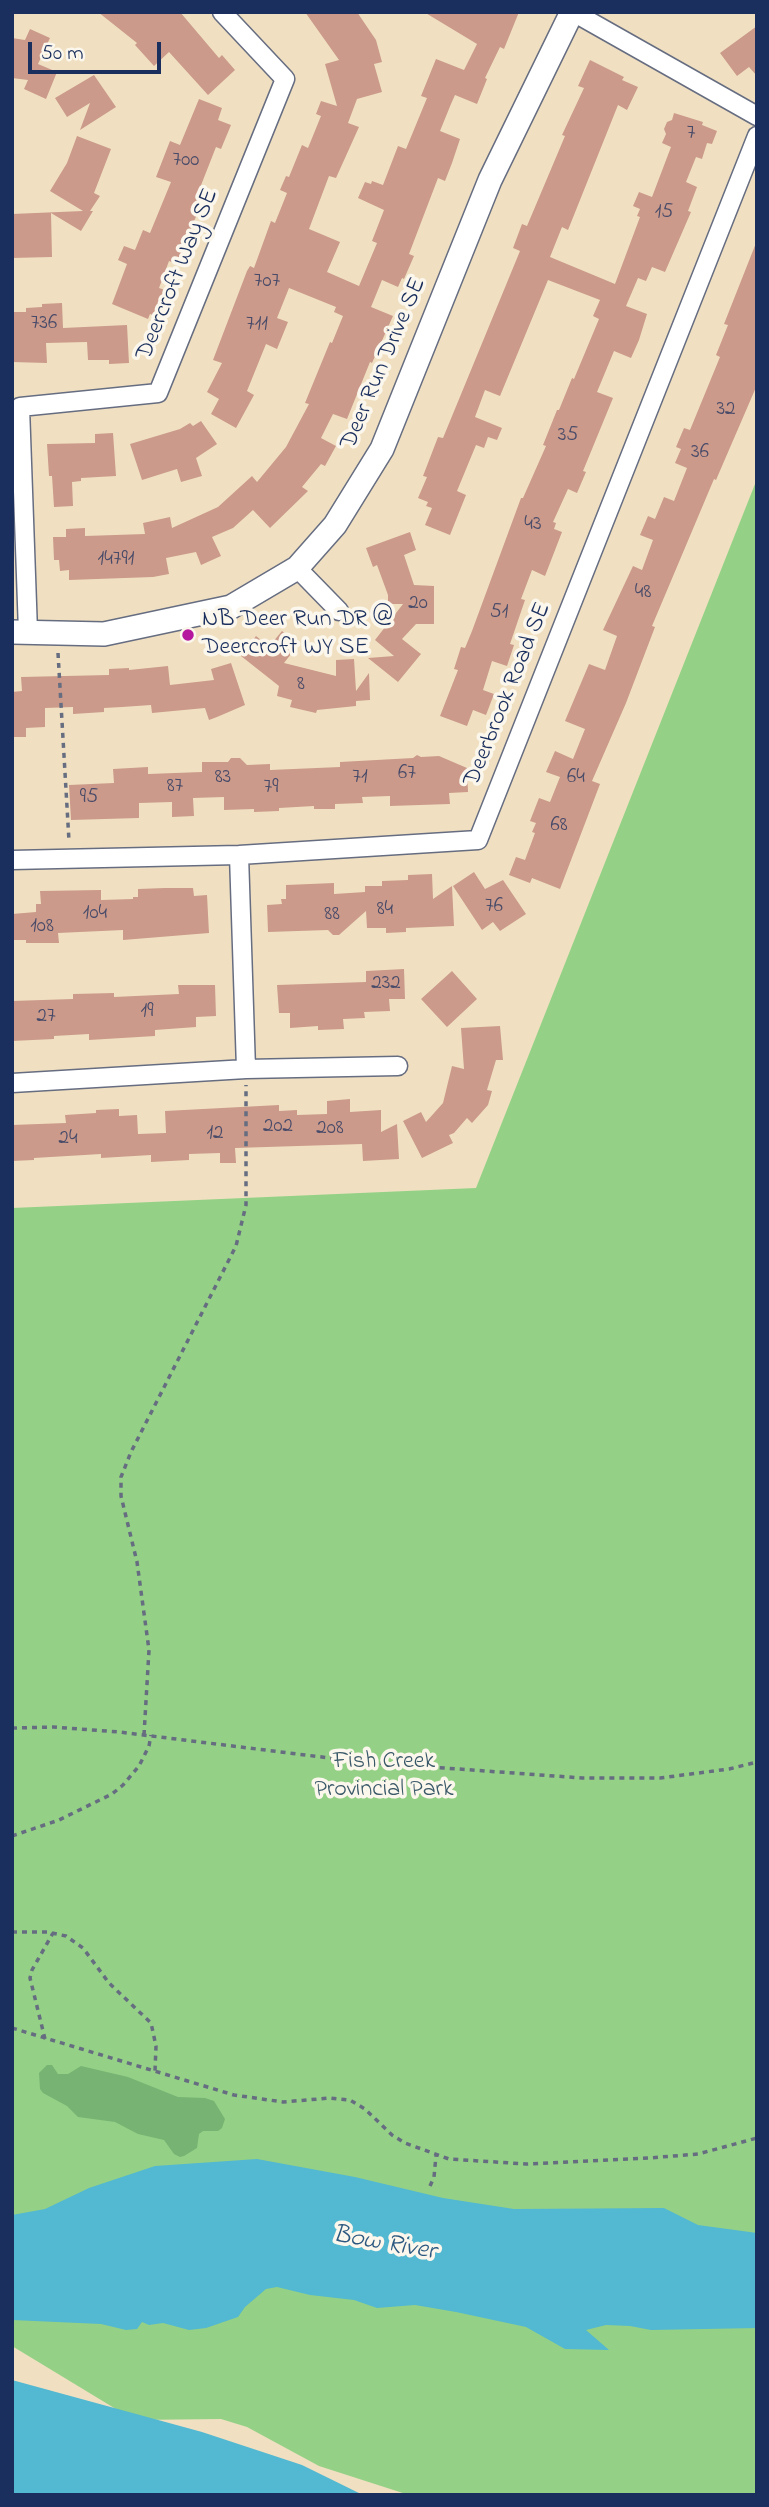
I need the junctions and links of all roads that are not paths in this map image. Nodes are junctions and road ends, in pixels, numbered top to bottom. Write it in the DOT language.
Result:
graph roads {
  1 [pos="222,12"];
  2 [pos="573,12"];
  3 [pos="757,116"];
  4 [pos="757,136"];
  5 [pos="16,407"];
  6 [pos="297,568"];
  7 [pos="339,611"];
  8 [pos="20,632"];
  9 [pos="239,855"];
  10 [pos="12,860"];
  11 [pos="398,1066"];
  12 [pos="246,1069"];
  13 [pos="12,1083"];
  1 -- 5 [label="street, Deercroft Way SE"];
  2 -- 3 [label="street"];
  2 -- 6 [label="street, Deer Run Drive SE"];
  4 -- 9 [label="street, Deerbrook Road SE"];
  5 -- 8 [label="street, Deercroft Way SE"];
  6 -- 7 [label="street"];
  6 -- 8 [label="street, Deer Run Drive SE"];
  9 -- 10 [label="street, Deerbrook Road SE"];
  9 -- 12 [label="street"];
  11 -- 12 [label="street"];
  12 -- 13 [label="street"];
}
